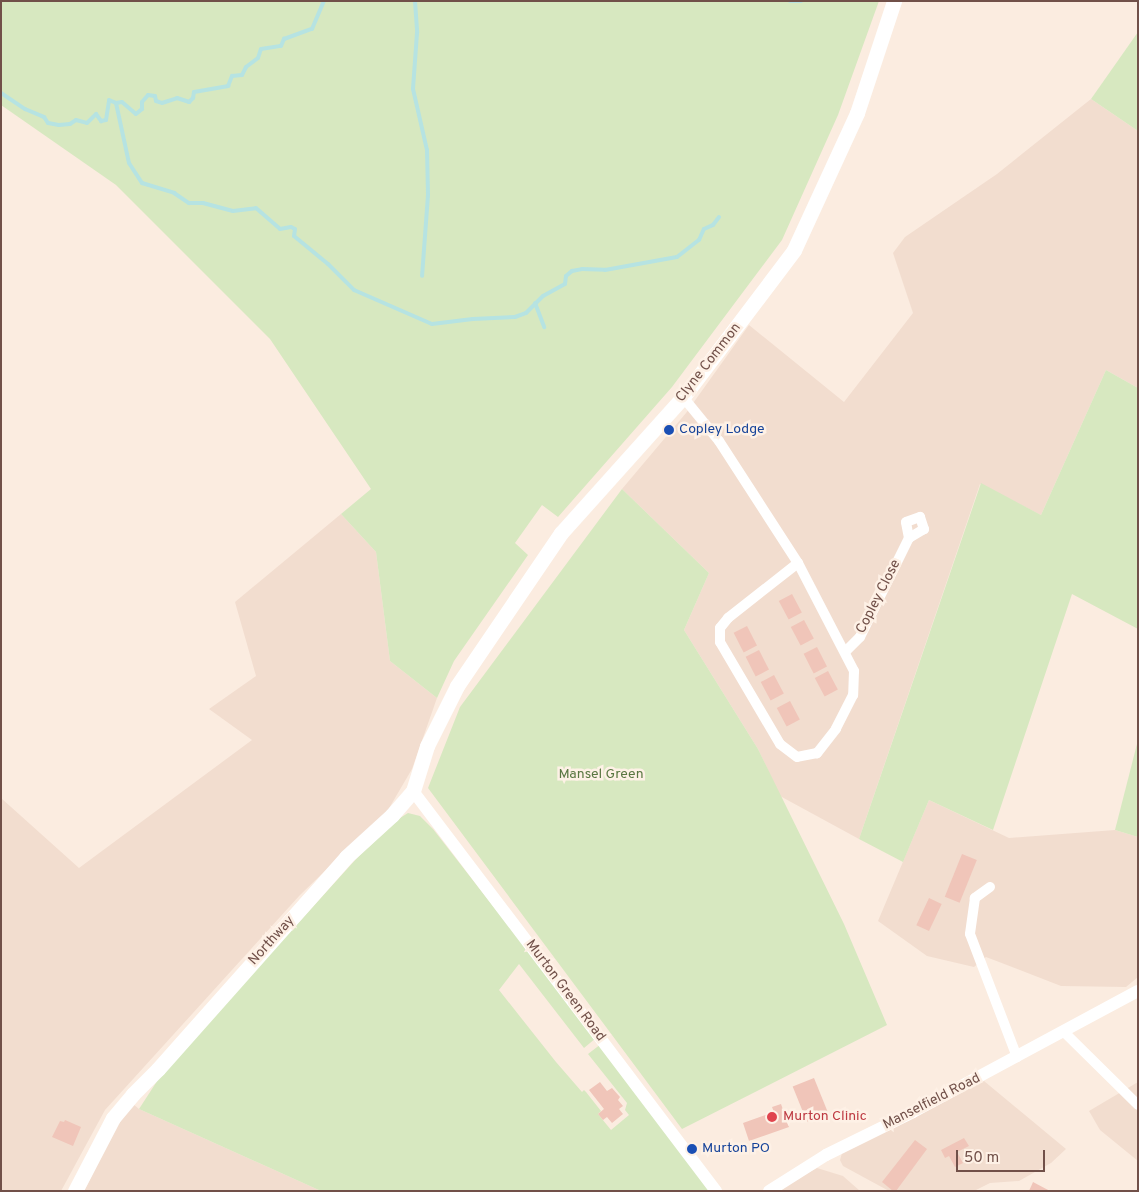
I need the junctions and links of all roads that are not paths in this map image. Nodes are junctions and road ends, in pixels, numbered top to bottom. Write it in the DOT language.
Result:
graph roads {
  1 [pos="894,1"];
  2 [pos="684,397"];
  3 [pos="909,538"];
  4 [pos="798,563"];
  5 [pos="845,652"];
  6 [pos="457,686"];
  7 [pos="413,791"];
  8 [pos="990,887"];
  9 [pos="1136,994"];
  10 [pos="1064,1032"];
  11 [pos="1017,1057"];
  12 [pos="1138,1105"];
  13 [pos="75,1191"];
  14 [pos="716,1191"];
  15 [pos="769,1191"];
  1 -- 2 [label="main road, Clyne Common"];
  2 -- 4 [label="street"];
  2 -- 6 [label="main road, Clyne Common"];
  3 -- 5 [label="street, Copley Close"];
  4 -- 5 [label="street"];
  4 -- 5 [label="street"];
  6 -- 7 [label="main road, Northway"];
  7 -- 13 [label="main road, Northway"];
  7 -- 14 [label="street, Murton Green Road"];
  8 -- 11 [label="street"];
  9 -- 10 [label="street, Manselfield Road"];
  10 -- 11 [label="street, Manselfield Road"];
  10 -- 12 [label="street"];
  11 -- 15 [label="street, Manselfield Road"];
}
